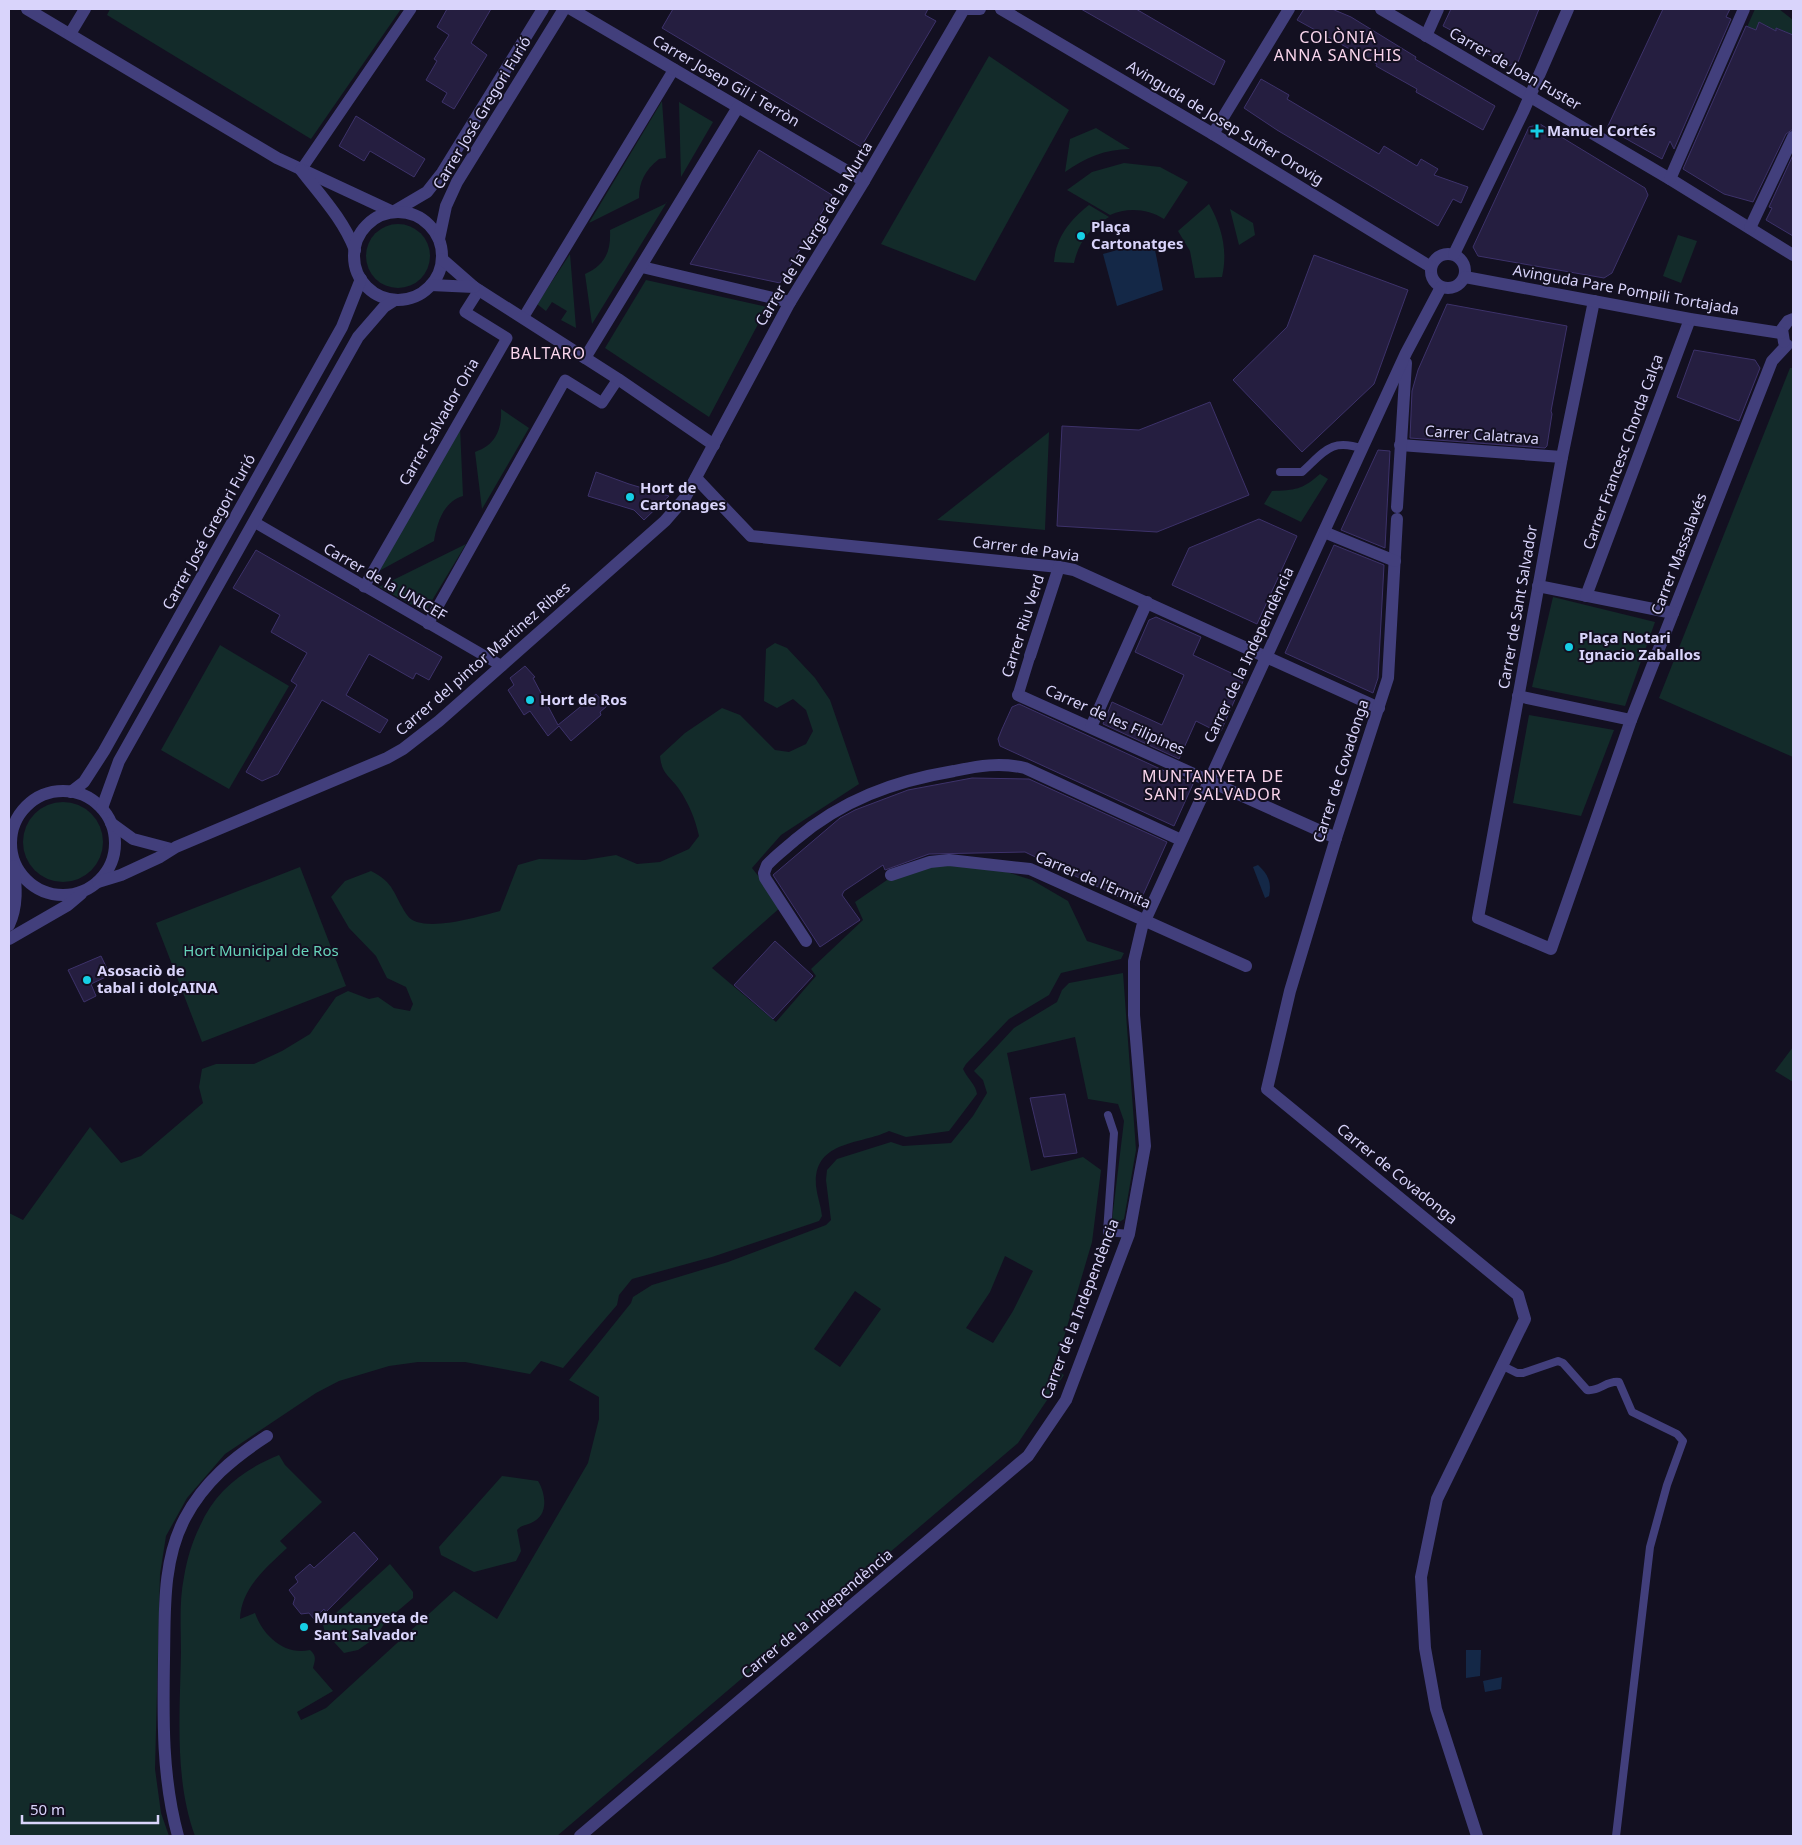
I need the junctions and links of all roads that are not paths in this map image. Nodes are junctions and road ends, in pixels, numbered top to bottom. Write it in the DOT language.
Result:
graph roads {
  1 [pos="27,9"];
  2 [pos="85,9"];
  3 [pos="411,9"];
  4 [pos="543,9"];
  5 [pos="564,9"];
  6 [pos="571,9"];
  7 [pos="966,9"];
  8 [pos="980,9"];
  9 [pos="1001,9"];
  10 [pos="1289,9"];
  11 [pos="1381,9"];
  12 [pos="1438,9"];
  13 [pos="1568,9"];
  14 [pos="1744,9"];
  15 [pos="70,34"];
  16 [pos="1426,36"];
  17 [pos="674,69"];
  18 [pos="1530,96"];
  19 [pos="738,108"];
  20 [pos="1213,134"];
  21 [pos="1793,137"];
  22 [pos="301,170"];
  23 [pos="1670,179"];
  24 [pos="864,181"];
  25 [pos="393,212"];
  26 [pos="1750,228"];
  27 [pos="439,239"];
  28 [pos="355,250"];
  29 [pos="1454,254"];
  30 [pos="1793,255"];
  31 [pos="442,259"];
  32 [pos="642,267"];
  33 [pos="1431,267"];
  34 [pos="1465,277"];
  35 [pos="361,279"];
  36 [pos="431,285"];
  37 [pos="1441,287"];
  38 [pos="477,288"];
  39 [pos="395,300"];
  40 [pos="790,302"];
  41 [pos="1594,302"];
  42 [pos="524,318"];
  43 [pos="1690,319"];
  44 [pos="1793,319"];
  45 [pos="1781,333"];
  46 [pos="1790,347"];
  47 [pos="1406,353"];
  48 [pos="585,358"];
  49 [pos="618,379"];
  50 [pos="714,445"];
  51 [pos="1400,445"];
  52 [pos="1363,449"];
  53 [pos="1562,457"];
  54 [pos="1280,472"];
  55 [pos="696,478"];
  56 [pos="254,522"];
  57 [pos="1324,532"];
  58 [pos="1395,561"];
  59 [pos="1059,567"];
  60 [pos="1538,586"];
  61 [pos="364,587"];
  62 [pos="1586,596"];
  63 [pos="1147,602"];
  64 [pos="1673,613"];
  65 [pos="428,624"];
  66 [pos="1030,656"];
  67 [pos="1267,657"];
  68 [pos="502,666"];
  69 [pos="1018,695"];
  70 [pos="1518,696"];
  71 [pos="1379,708"];
  72 [pos="1632,720"];
  73 [pos="1091,727"];
  74 [pos="1209,780"];
  75 [pos="72,792"];
  76 [pos="102,808"];
  77 [pos="111,823"];
  78 [pos="1336,838"];
  79 [pos="1181,840"];
  80 [pos="171,849"];
  81 [pos="13,862"];
  82 [pos="890,875"];
  83 [pos="98,882"];
  84 [pos="85,890"];
  85 [pos="1146,920"];
  86 [pos="9,925"];
  87 [pos="9,939"];
  88 [pos="806,941"];
  89 [pos="1552,950"];
  90 [pos="1246,966"];
  91 [pos="1108,1115"];
  92 [pos="1129,1234"];
  93 [pos="1501,1366"];
  94 [pos="267,1436"];
  95 [pos="178,1836"];
  96 [pos="580,1836"];
  97 [pos="1477,1836"];
  98 [pos="1616,1836"];
  1 -- 15 [label="street"];
  2 -- 15 [label="street"];
  3 -- 22 [label="street"];
  4 -- 25 [label="street, Carrer José Gregori Furió"];
  5 -- 27 [label="street, Carrer José Gregori Furió"];
  6 -- 17 [label="street, Carrer Josep Gil i Terròn"];
  7 -- 8 [label="street"];
  7 -- 24 [label="street, Carrer de la Verge de la Murta"];
  9 -- 20 [label="street, Avinguda de Josep Suñer Orovig"];
  10 -- 20 [label="street"];
  11 -- 16 [label="street, Carrer de Joan Fuster"];
  12 -- 16 [label="street"];
  13 -- 18 [label="street"];
  14 -- 23 [label="street"];
  15 -- 22 [label="street"];
  16 -- 18 [label="street, Carrer de Joan Fuster"];
  17 -- 19 [label="street, Carrer Josep Gil i Terròn"];
  17 -- 42 [label="street"];
  18 -- 23 [label="street, Carrer de Joan Fuster"];
  18 -- 29 [label="street"];
  19 -- 24 [label="street, Carrer Josep Gil i Terròn"];
  19 -- 32 [label="street"];
  20 -- 33 [label="street, Avinguda de Josep Suñer Orovig"];
  21 -- 26 [label="street"];
  22 -- 25 [label="street"];
  22 -- 28 [label="street"];
  23 -- 26 [label="street, Carrer de Joan Fuster"];
  24 -- 40 [label="street, Carrer de la Verge de la Murta"];
  25 -- 27 [label="street"];
  25 -- 28 [label="street"];
  26 -- 30 [label="street, Carrer de Joan Fuster"];
  27 -- 31 [label="street"];
  28 -- 35 [label="street"];
  29 -- 33 [label="street"];
  29 -- 34 [label="street"];
  31 -- 36 [label="street"];
  31 -- 38 [label="street"];
  32 -- 40 [label="street"];
  32 -- 48 [label="street"];
  33 -- 37 [label="street"];
  34 -- 37 [label="street"];
  34 -- 41 [label="street, Avinguda Pare Pompili Tortajada"];
  35 -- 39 [label="street"];
  35 -- 75 [label="street, Carrer José Gregori Furió"];
  36 -- 38 [label="street"];
  36 -- 39 [label="street"];
  37 -- 47 [label="street, Carrer de la Independència"];
  38 -- 42 [label="street"];
  38 -- 61 [label="street, Carrer Salvador Oria"];
  39 -- 56 [label="street"];
  40 -- 50 [label="street, Carrer de la Verge de la Murta"];
  41 -- 43 [label="street, Avinguda Pare Pompili Tortajada"];
  41 -- 53 [label="street, Carrer de Sant Salvador"];
  42 -- 48 [label="street"];
  43 -- 45 [label="street, Avinguda Pare Pompili Tortajada"];
  43 -- 62 [label="street, Carrer Francesc Chorda Calça"];
  44 -- 45 [label="street"];
  45 -- 46 [label="street"];
  46 -- 64 [label="street, Carrer Massalavés"];
  47 -- 51 [label="street, Carrer de Covadonga"];
  47 -- 52 [label="street, Carrer de la Independència"];
  48 -- 49 [label="street"];
  49 -- 50 [label="street"];
  49 -- 65 [label="street"];
  50 -- 55 [label="street, Carrer de la Verge de la Murta"];
  51 -- 53 [label="street, Carrer Calatrava"];
  51 -- 58 [label="street, Carrer de Covadonga"];
  52 -- 54 [label="lane"];
  52 -- 57 [label="street, Carrer de la Independència"];
  53 -- 60 [label="street, Carrer de Sant Salvador"];
  55 -- 59 [label="street, Carrer de Pavia"];
  55 -- 68 [label="street, Carrer del pintor Martinez Ribes"];
  56 -- 61 [label="street, Carrer de la UNICEF"];
  56 -- 76 [label="street"];
  57 -- 58 [label="street"];
  57 -- 67 [label="street, Carrer de la Independència"];
  58 -- 71 [label="street, Carrer de Covadonga"];
  59 -- 63 [label="street, Carrer de Pavia"];
  59 -- 66 [label="street, Carrer Riu Verd"];
  60 -- 62 [label="street"];
  60 -- 70 [label="street, Carrer de Sant Salvador"];
  61 -- 65 [label="street, Carrer de la UNICEF"];
  62 -- 64 [label="street"];
  63 -- 67 [label="street, Carrer de Pavia"];
  63 -- 73 [label="street"];
  64 -- 72 [label="street, Carrer Massalavés"];
  65 -- 68 [label="street, Carrer de la UNICEF"];
  66 -- 69 [label="street, Carrer Riu Verd"];
  67 -- 71 [label="street, Carrer de Pavia"];
  67 -- 74 [label="street, Carrer de la Independència"];
  68 -- 80 [label="street, Carrer del pintor Martinez Ribes"];
  69 -- 73 [label="street, Carrer de les Filipines"];
  70 -- 72 [label="street"];
  70 -- 89 [label="street, Carrer de Sant Salvador"];
  71 -- 78 [label="street, Carrer de Covadonga"];
  72 -- 89 [label="street, Carrer Massalavés"];
  73 -- 74 [label="street, Carrer de les Filipines"];
  74 -- 78 [label="street, Carrer de les Filipines"];
  74 -- 79 [label="street, Carrer de la Independència"];
  75 -- 76 [label="street"];
  75 -- 81 [label="street"];
  76 -- 77 [label="street"];
  77 -- 80 [label="street"];
  77 -- 83 [label="street"];
  78 -- 93 [label="street, Carrer de Covadonga"];
  79 -- 85 [label="street, Carrer de la Independència"];
  79 -- 88 [label="street"];
  80 -- 83 [label="street, Carrer del pintor Martinez Ribes"];
  81 -- 84 [label="street"];
  81 -- 86 [label="street"];
  82 -- 85 [label="street, Carrer de l'Ermita"];
  83 -- 84 [label="street"];
  84 -- 87 [label="street"];
  85 -- 90 [label="street, Carrer de l'Ermita"];
  85 -- 92 [label="street, Carrer de la Independència"];
  91 -- 92 [label="lane"];
  92 -- 96 [label="street, Carrer de la Independència"];
  93 -- 97 [label="street, Carrer de Covadonga"];
  93 -- 98 [label="lane"];
  94 -- 95 [label="street"];
}
